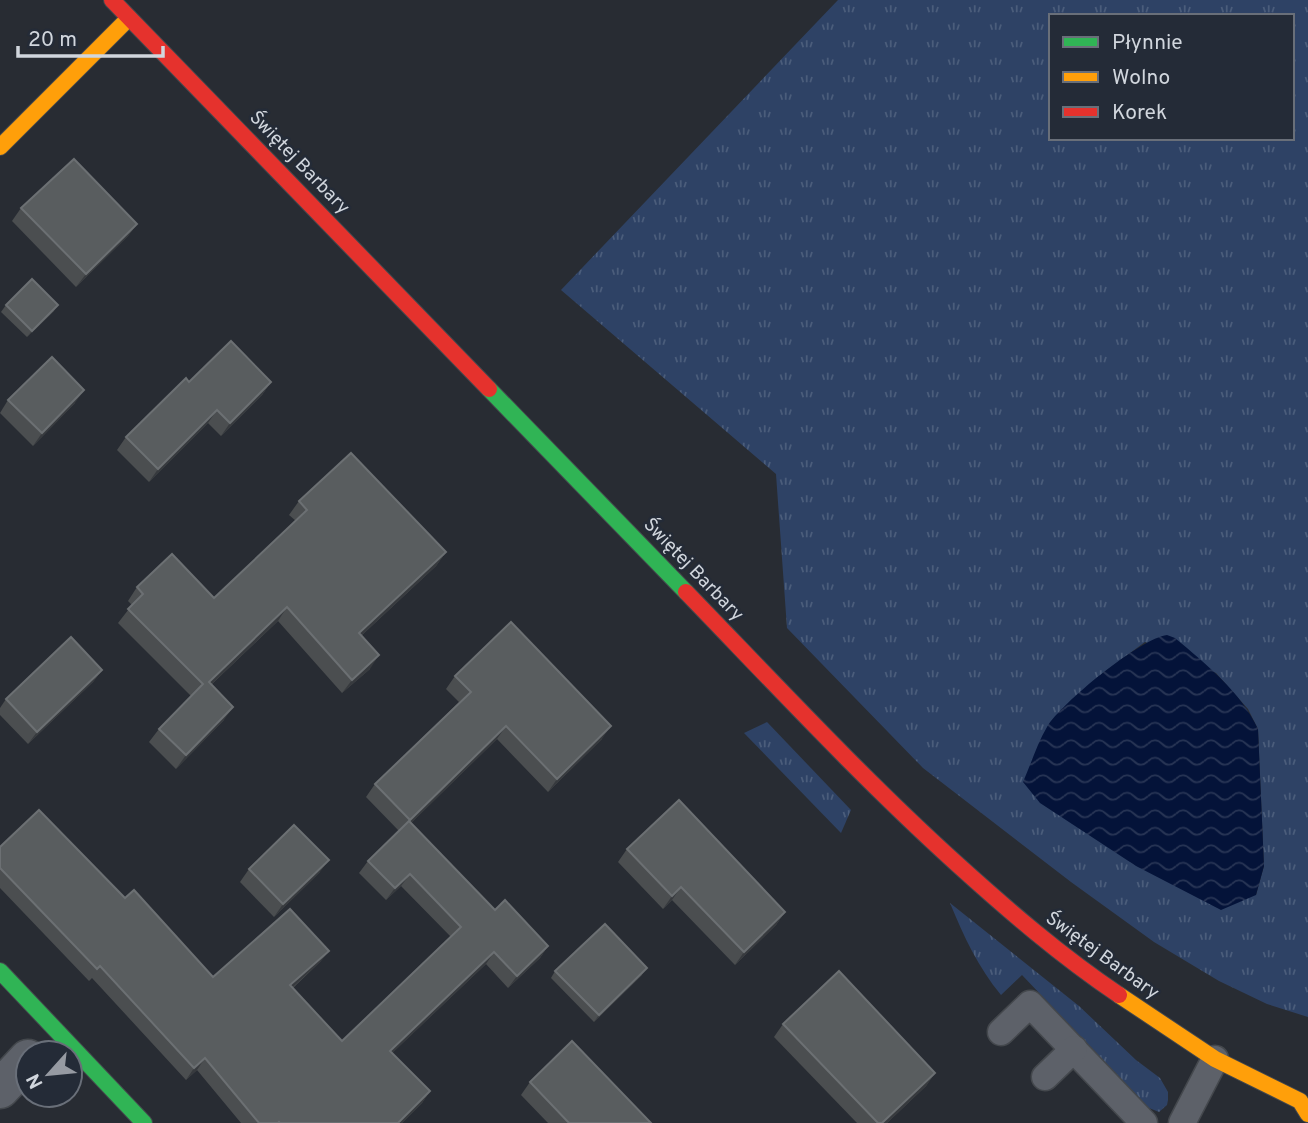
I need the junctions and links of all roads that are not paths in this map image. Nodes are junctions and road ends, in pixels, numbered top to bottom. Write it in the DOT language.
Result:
graph roads {
  1 [pos="112,0"];
  2 [pos="129,18"];
  3 [pos="0,147"];
  4 [pos="0,971"];
  5 [pos="1001,1032"];
  6 [pos="43,1039"];
  7 [pos="1074,1049"];
  8 [pos="1215,1059"];
  9 [pos="14,1074"];
  10 [pos="84,1074"];
  11 [pos="1045,1077"];
  12 [pos="0,1089"];
  13 [pos="1305,1104"];
  14 [pos="144,1123"];
  15 [pos="1144,1123"];
  16 [pos="1182,1123"];
  1 -- 2 [label="street, Świętej Barbary"];
  2 -- 3 [label="street"];
  2 -- 8 [label="street, Świętej Barbary"];
  4 -- 6 [label="street"];
  5 -- 7 [label="lane"];
  7 -- 11 [label="lane"];
  7 -- 15 [label="lane"];
  8 -- 13 [label="street, Świętej Barbary"];
  8 -- 16 [label="lane"];
  9 -- 12 [label="street"];
  10 -- 14 [label="street"];
}
